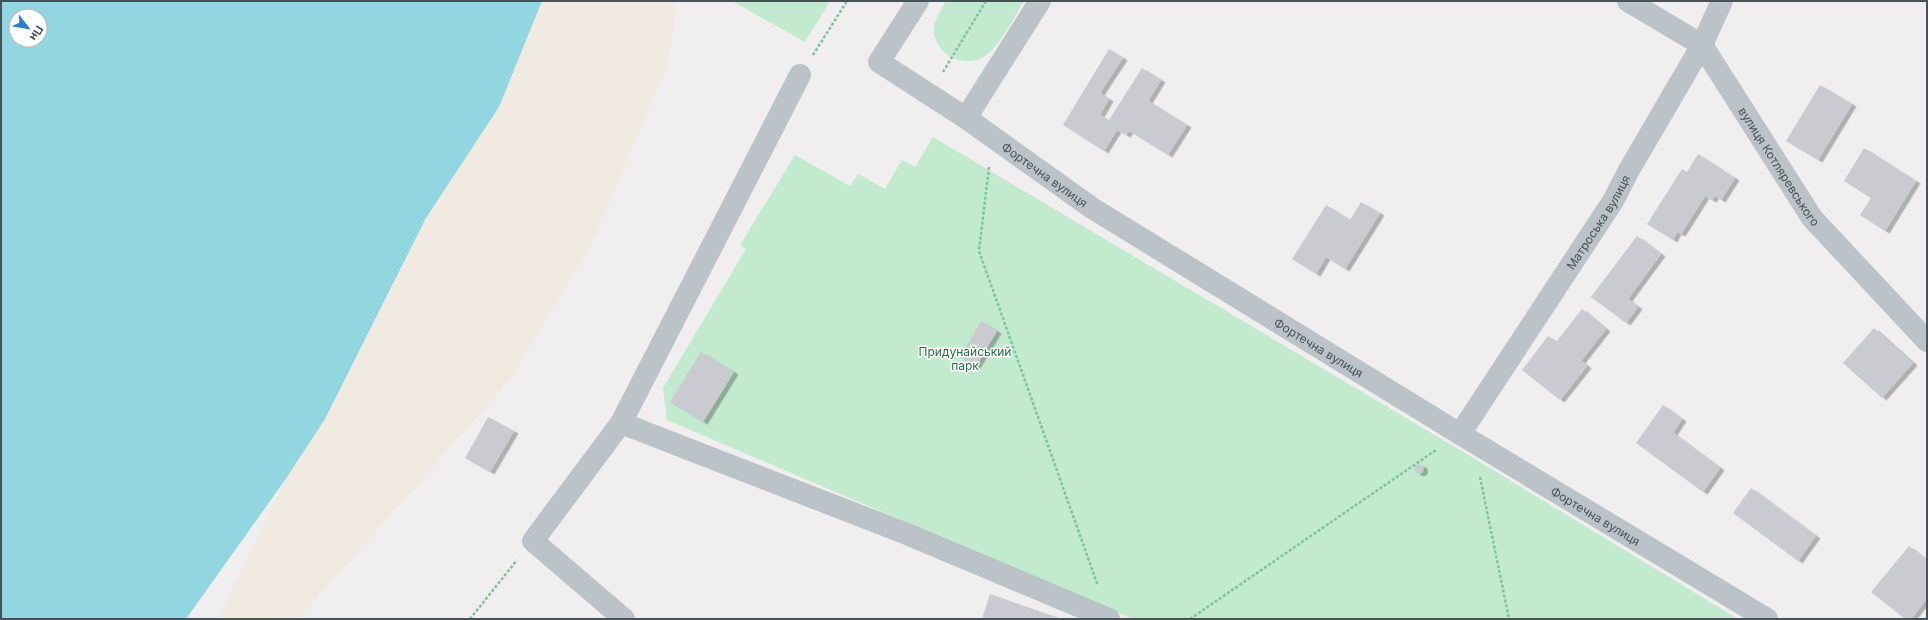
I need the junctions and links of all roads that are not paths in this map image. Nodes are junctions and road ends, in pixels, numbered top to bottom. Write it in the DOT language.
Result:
graph roads {
  1 [pos="918,1"];
  2 [pos="1040,1"];
  3 [pos="1628,1"];
  4 [pos="1722,1"];
  5 [pos="1702,45"];
  6 [pos="800,75"];
  7 [pos="966,118"];
  8 [pos="1927,341"];
  9 [pos="621,423"];
  10 [pos="1460,434"];
  11 [pos="624,619"];
  12 [pos="1109,619"];
  13 [pos="1767,619"];
  1 -- 7 [label="street, Фортечна вулиця"];
  2 -- 7 [label="street"];
  3 -- 5 [label="street, вулиця Котляревського"];
  4 -- 5 [label="street, Матроська вулиця"];
  5 -- 8 [label="street, вулиця Котляревського"];
  5 -- 10 [label="street, Матроська вулиця"];
  6 -- 9 [label="street"];
  7 -- 10 [label="street, Фортечна вулиця"];
  9 -- 11 [label="street"];
  9 -- 12 [label="street"];
  10 -- 13 [label="street, Фортечна вулиця"];
}
